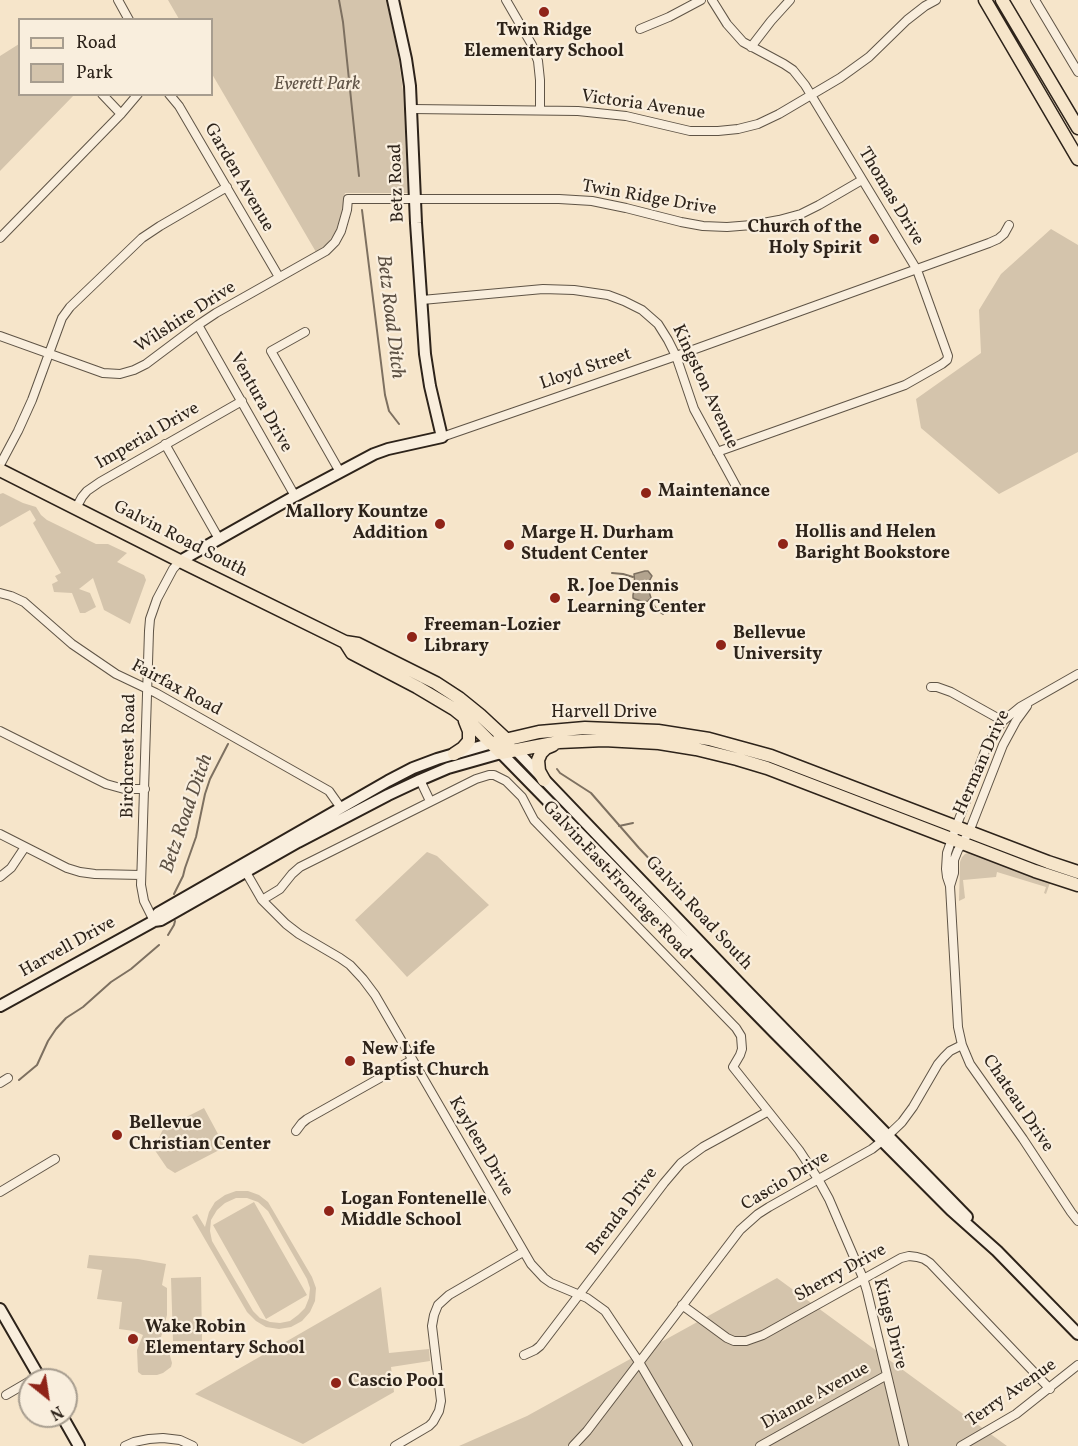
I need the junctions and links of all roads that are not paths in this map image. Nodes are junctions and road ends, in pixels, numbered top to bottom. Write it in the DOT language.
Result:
graph roads {
  1 [pos="118,0"];
  2 [pos="393,0"];
  3 [pos="507,0"];
  4 [pos="701,0"];
  5 [pos="712,0"];
  6 [pos="790,0"];
  7 [pos="936,0"];
  8 [pos="985,0"];
  9 [pos="1002,0"];
  10 [pos="1035,0"];
  11 [pos="128,18"];
  12 [pos="640,29"];
  13 [pos="751,47"];
  14 [pos="1078,72"];
  15 [pos="811,95"];
  16 [pos="104,96"];
  17 [pos="136,96"];
  18 [pos="172,96"];
  19 [pos="412,109"];
  20 [pos="540,110"];
  21 [pos="121,114"];
  22 [pos="1078,128"];
  23 [pos="1078,159"];
  24 [pos="862,180"];
  25 [pos="227,187"];
  26 [pos="416,198"];
  27 [pos="348,199"];
  28 [pos="1009,225"];
  29 [pos="0,238"];
  30 [pos="917,270"];
  31 [pos="279,278"];
  32 [pos="422,300"];
  33 [pos="198,325"];
  34 [pos="305,332"];
  35 [pos="0,336"];
  36 [pos="49,354"];
  37 [pos="676,356"];
  38 [pos="242,401"];
  39 [pos="442,437"];
  40 [pos="165,444"];
  41 [pos="717,452"];
  42 [pos="0,467"];
  43 [pos="340,472"];
  44 [pos="737,488"];
  45 [pos="295,496"];
  46 [pos="75,508"];
  47 [pos="219,539"];
  48 [pos="180,561"];
  49 [pos="0,593"];
  50 [pos="345,642"];
  51 [pos="1078,674"];
  52 [pos="931,687"];
  53 [pos="147,688"];
  54 [pos="1034,698"];
  55 [pos="461,715"];
  56 [pos="1003,721"];
  57 [pos="0,731"];
  58 [pos="506,739"];
  59 [pos="559,742"];
  60 [pos="492,743"];
  61 [pos="516,750"];
  62 [pos="501,753"];
  63 [pos="454,754"];
  64 [pos="420,780"];
  65 [pos="544,780"];
  66 [pos="144,789"];
  67 [pos="430,801"];
  68 [pos="340,808"];
  69 [pos="0,834"];
  70 [pos="960,835"];
  71 [pos="25,847"];
  72 [pos="244,868"];
  73 [pos="1078,872"];
  74 [pos="141,875"];
  75 [pos="0,877"];
  76 [pos="1078,885"];
  77 [pos="950,886"];
  78 [pos="262,900"];
  79 [pos="154,921"];
  80 [pos="0,1006"];
  81 [pos="962,1045"];
  82 [pos="412,1060"];
  83 [pos="733,1067"];
  84 [pos="8,1078"];
  85 [pos="0,1083"];
  86 [pos="767,1112"];
  87 [pos="296,1131"];
  88 [pos="885,1138"];
  89 [pos="55,1160"];
  90 [pos="818,1179"];
  91 [pos="0,1192"];
  92 [pos="1078,1221"];
  93 [pos="524,1252"];
  94 [pos="863,1278"];
  95 [pos="579,1295"];
  96 [pos="682,1305"];
  97 [pos="0,1309"];
  98 [pos="1078,1334"];
  99 [pos="524,1354"];
  100 [pos="639,1362"];
  101 [pos="1078,1365"];
  102 [pos="30,1368"];
  103 [pos="887,1375"];
  104 [pos="18,1388"];
  105 [pos="1050,1389"];
  106 [pos="6,1395"];
  107 [pos="69,1428"];
  108 [pos="79,1446"];
  109 [pos="125,1446"];
  110 [pos="193,1446"];
  111 [pos="395,1446"];
  112 [pos="573,1446"];
  113 [pos="688,1446"];
  114 [pos="760,1446"];
  115 [pos="903,1446"];
  116 [pos="962,1446"];
  1 -- 11 [label="street"];
  2 -- 19 [label="main road, Betz Road"];
  3 -- 20 [label="street"];
  4 -- 12 [label="street"];
  5 -- 13 [label="street, Thomas Drive"];
  6 -- 13 [label="street"];
  7 -- 15 [label="street, Victoria Avenue"];
  8 -- 23 [label="main road"];
  9 -- 22 [label="main road"];
  10 -- 14 [label="street"];
  13 -- 15 [label="street, Thomas Drive"];
  15 -- 20 [label="street, Victoria Avenue"];
  15 -- 24 [label="street, Thomas Drive"];
  16 -- 21 [label="street"];
  17 -- 21 [label="street"];
  18 -- 25 [label="street, Garden Avenue"];
  19 -- 20 [label="street, Victoria Avenue"];
  19 -- 26 [label="main road, Betz Road"];
  21 -- 29 [label="street"];
  24 -- 26 [label="street, Twin Ridge Drive"];
  24 -- 30 [label="street, Thomas Drive"];
  25 -- 31 [label="street, Garden Avenue"];
  25 -- 36 [label="street"];
  26 -- 27 [label="street, Twin Ridge Drive"];
  26 -- 32 [label="main road, Betz Road"];
  27 -- 31 [label="street, Wilshire Drive"];
  28 -- 30 [label="street, Lloyd Street"];
  30 -- 37 [label="street, Lloyd Street"];
  30 -- 41 [label="street, Thomas Drive"];
  31 -- 33 [label="street, Wilshire Drive"];
  32 -- 37 [label="street, Kingston Avenue"];
  32 -- 39 [label="main road, Betz Road"];
  33 -- 36 [label="street, Wilshire Drive"];
  33 -- 38 [label="street, Ventura Drive"];
  34 -- 43 [label="street, Ventura Drive"];
  35 -- 36 [label="street, Wilshire Drive"];
  36 -- 42 [label="street"];
  37 -- 39 [label="street, Lloyd Street"];
  37 -- 41 [label="street, Kingston Avenue"];
  38 -- 40 [label="street, Imperial Drive"];
  38 -- 45 [label="street, Ventura Drive"];
  39 -- 43 [label="main road, Lloyd Street"];
  40 -- 46 [label="street, Imperial Drive"];
  40 -- 47 [label="street"];
  41 -- 44 [label="street, Kingston Avenue"];
  42 -- 46 [label="main road, Galvin Road South"];
  43 -- 45 [label="main road, Lloyd Street"];
  45 -- 47 [label="main road, Lloyd Street"];
  46 -- 48 [label="main road, Galvin Road South"];
  47 -- 48 [label="main road, Lloyd Street"];
  48 -- 50 [label="main road, Galvin Road South"];
  48 -- 53 [label="street, Birchcrest Road"];
  49 -- 53 [label="street, Fairfax Road"];
  50 -- 55 [label="main road, Galvin Road South"];
  50 -- 58 [label="main road, Galvin Road South"];
  51 -- 54 [label="street, Herman Drive"];
  52 -- 56 [label="street"];
  53 -- 66 [label="street, Birchcrest Road"];
  53 -- 68 [label="street, Fairfax Road"];
  54 -- 56 [label="street, Herman Drive"];
  54 -- 70 [label="street, Herman Drive"];
  55 -- 60 [label="main road, Galvin Road South"];
  55 -- 63 [label="main road"];
  56 -- 70 [label="street, Herman Drive"];
  57 -- 66 [label="street"];
  58 -- 60 [label="main road, Harvell Drive"];
  58 -- 61 [label="main road, Galvin Road South"];
  58 -- 70 [label="main road, Harvell Drive"];
  59 -- 61 [label="main road, Harvell Drive"];
  59 -- 65 [label="main road"];
  59 -- 70 [label="main road, Harvell Drive"];
  60 -- 62 [label="main road, Galvin Road South"];
  60 -- 63 [label="main road, Harvell Drive"];
  61 -- 62 [label="main road, Harvell Drive"];
  61 -- 65 [label="main road, Galvin Road South"];
  62 -- 64 [label="main road, Harvell Drive"];
  62 -- 88 [label="main road, Galvin Road South"];
  63 -- 68 [label="main road, Harvell Drive"];
  64 -- 67 [label="street"];
  64 -- 72 [label="main road, Harvell Drive"];
  65 -- 88 [label="main road, Galvin Road South"];
  66 -- 74 [label="street, Birchcrest Road"];
  67 -- 78 [label="street, Galvin East Frontage Road"];
  67 -- 83 [label="street, Galvin East Frontage Road"];
  68 -- 72 [label="main road, Harvell Drive"];
  69 -- 71 [label="street"];
  70 -- 73 [label="main road, Harvell Drive"];
  70 -- 76 [label="main road, Harvell Drive"];
  70 -- 77 [label="street, Chateau Drive"];
  70 -- 77 [label="street, Chateau Drive"];
  71 -- 74 [label="street"];
  71 -- 75 [label="street"];
  72 -- 78 [label="street, Kayleen Drive"];
  72 -- 79 [label="main road, Harvell Drive"];
  74 -- 79 [label="street, Birchcrest Road"];
  77 -- 81 [label="street, Chateau Drive"];
  78 -- 82 [label="street, Kayleen Drive"];
  79 -- 80 [label="main road, Harvell Drive"];
  81 -- 88 [label="street, Cascio Drive"];
  81 -- 92 [label="street, Chateau Drive"];
  82 -- 87 [label="street"];
  82 -- 93 [label="street, Kayleen Drive"];
  83 -- 86 [label="street, Kings Drive"];
  84 -- 85 [label="street"];
  86 -- 90 [label="street, Kings Drive"];
  86 -- 95 [label="street, Brenda Drive"];
  88 -- 90 [label="street, Cascio Drive"];
  88 -- 98 [label="main road, Galvin Road South"];
  89 -- 91 [label="street"];
  90 -- 94 [label="street, Kings Drive"];
  90 -- 96 [label="street, Cascio Drive"];
  93 -- 95 [label="street, Kayleen Drive"];
  93 -- 111 [label="street"];
  94 -- 96 [label="street, Sherry Drive"];
  94 -- 103 [label="street, Kings Drive"];
  94 -- 105 [label="street, Sherry Drive"];
  95 -- 99 [label="street, Brenda Drive"];
  95 -- 100 [label="street, Kayleen Drive"];
  96 -- 100 [label="street, Cascio Drive"];
  97 -- 102 [label="main road"];
  100 -- 112 [label="street, Cascio Drive"];
  100 -- 113 [label="street, Kayleen Drive"];
  101 -- 105 [label="street, Terry Avenue"];
  103 -- 114 [label="street, Dianne Avenue"];
  103 -- 115 [label="street, Kings Drive"];
  104 -- 106 [label="street"];
  105 -- 116 [label="street, Terry Avenue"];
  107 -- 108 [label="main road"];
  109 -- 110 [label="street"];
}
